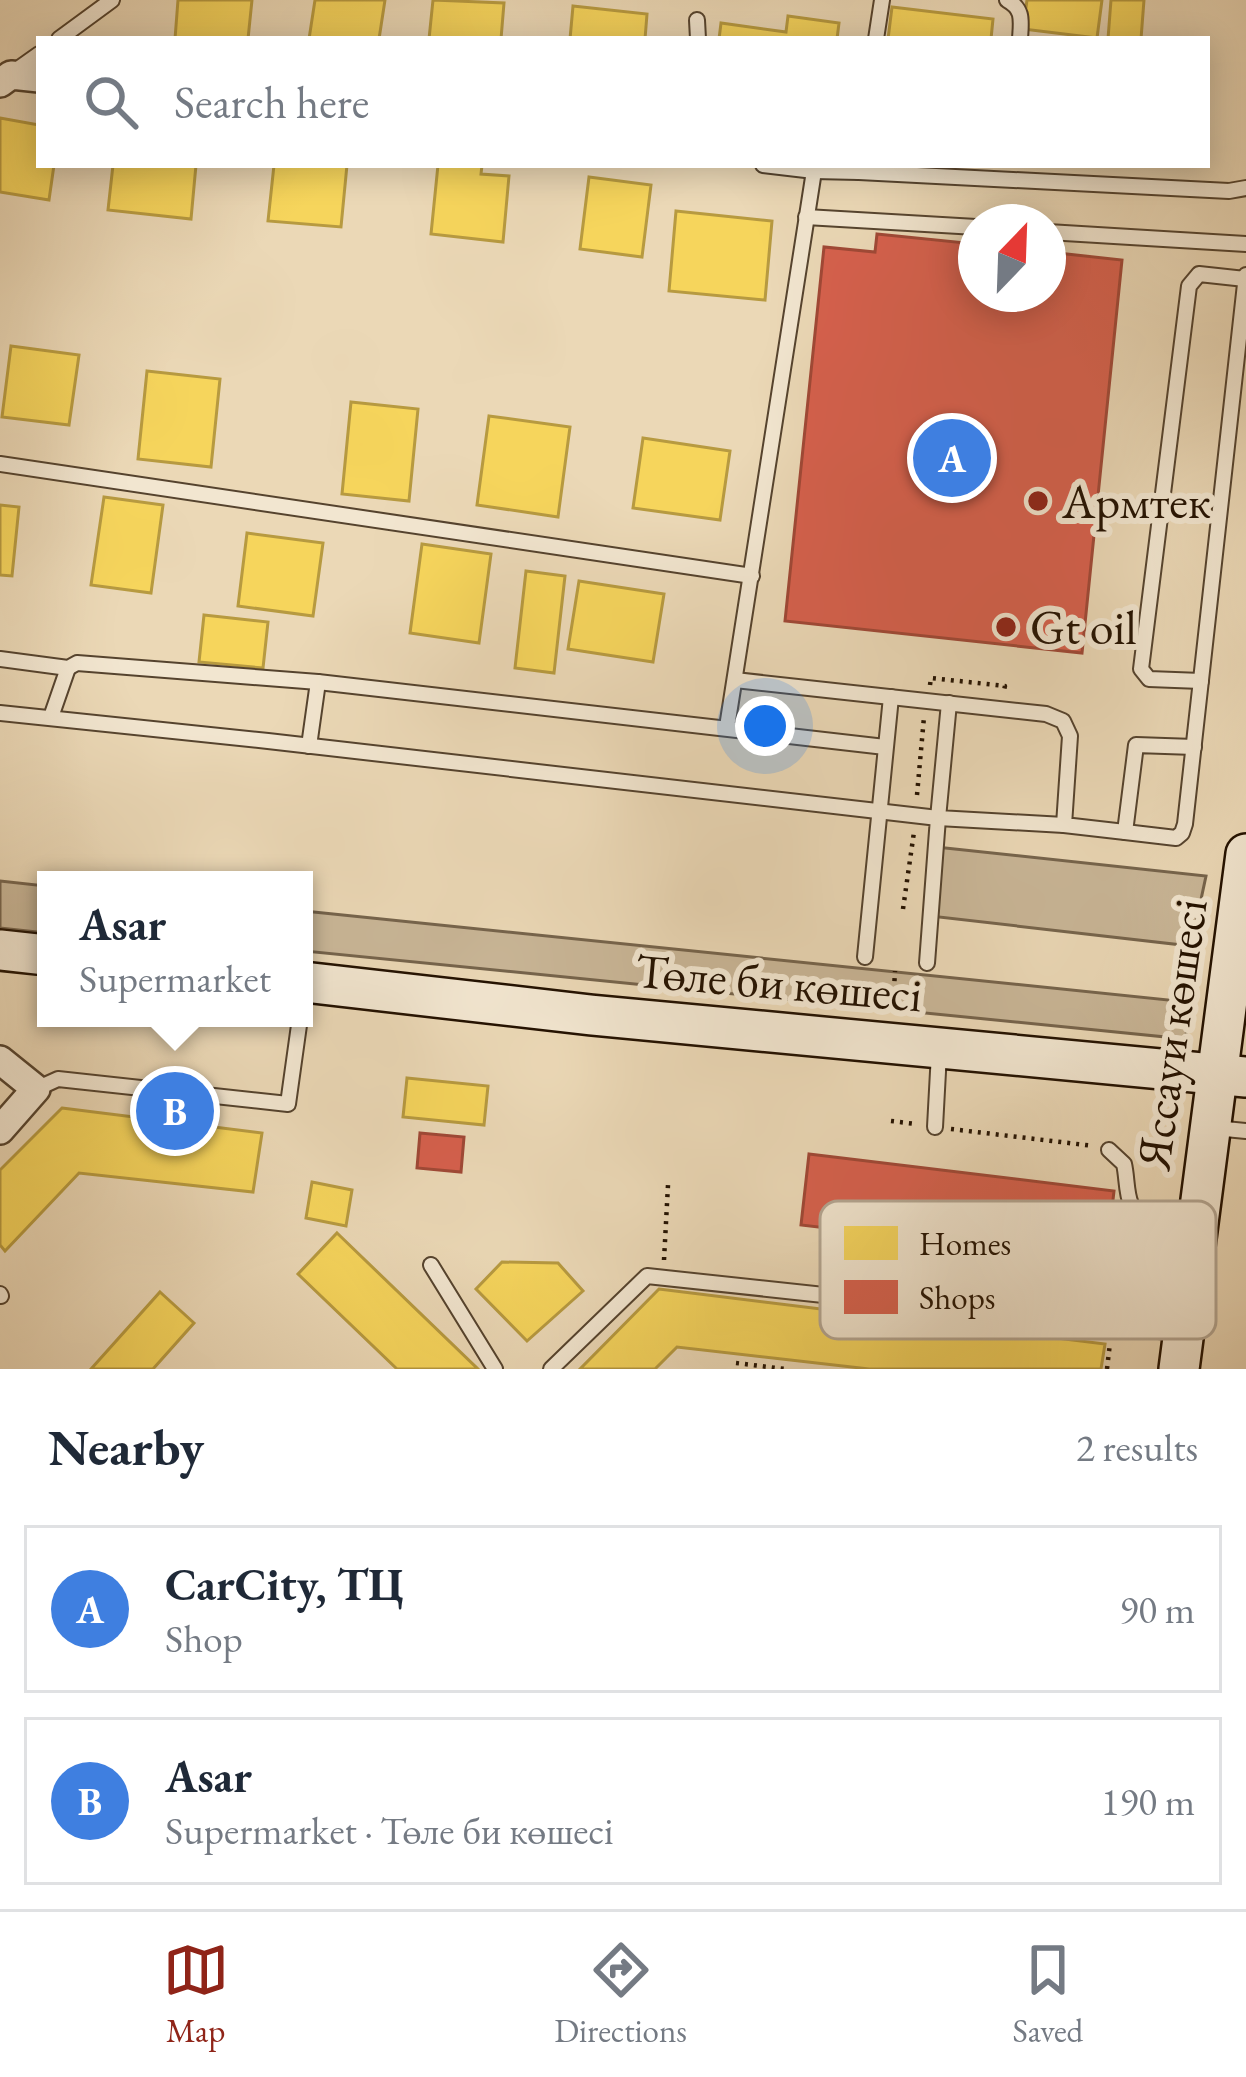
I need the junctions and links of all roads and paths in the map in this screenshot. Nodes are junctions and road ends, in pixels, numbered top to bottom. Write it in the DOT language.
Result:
graph roads {
  1 [pos="112,0"];
  2 [pos="883,0"];
  3 [pos="1007,0"];
  4 [pos="697,20"];
  5 [pos="63,36"];
  6 [pos="698,36"];
  7 [pos="877,36"];
  8 [pos="1020,36"];
  9 [pos="788,168"];
  10 [pos="860,168"];
  11 [pos="814,171"];
  12 [pos="1012,172"];
  13 [pos="1246,188"];
  14 [pos="806,217"];
  15 [pos="958,226"];
  16 [pos="1066,233"];
  17 [pos="1246,244"];
  18 [pos="1246,277"];
  19 [pos="0,464"];
  20 [pos="752,576"];
  21 [pos="0,659"];
  22 [pos="68,668"];
  23 [pos="735,680"];
  24 [pos="1201,681"];
  25 [pos="318,682"];
  26 [pos="928,690"];
  27 [pos="891,697"];
  28 [pos="1003,698"];
  29 [pos="950,703"];
  30 [pos="925,711"];
  31 [pos="0,713"];
  32 [pos="51,717"];
  33 [pos="727,727"];
  34 [pos="309,746"];
  35 [pos="885,747"];
  36 [pos="1194,747"];
  37 [pos="916,807"];
  38 [pos="878,809"];
  39 [pos="938,818"];
  40 [pos="1064,825"];
  41 [pos="915,826"];
  42 [pos="1125,832"];
  43 [pos="1245,873"];
  44 [pos="907,882"];
  45 [pos="892,883"];
  46 [pos="903,909"];
  47 [pos="0,950"];
  48 [pos="37,954"];
  49 [pos="865,957"];
  50 [pos="926,963"];
  51 [pos="896,971"];
  52 [pos="313,986"];
  53 [pos="1238,993"];
  54 [pos="893,1008"];
  55 [pos="299,1027"];
  56 [pos="940,1048"];
  57 [pos="0,1060"];
  58 [pos="1232,1076"];
  59 [pos="36,1089"];
  60 [pos="892,1121"];
  61 [pos="935,1127"];
  62 [pos="1228,1129"];
  63 [pos="0,1130"];
  64 [pos="1108,1150"];
  65 [pos="668,1185"];
  66 [pos="1130,1201"];
  67 [pos="1205,1201"];
  68 [pos="430,1265"];
  69 [pos="663,1278"];
  70 [pos="820,1300"];
  71 [pos="1096,1339"];
  72 [pos="1181,1351"];
  73 [pos="736,1363"];
  74 [pos="495,1369"];
  75 [pos="551,1369"];
  76 [pos="785,1369"];
  1 -- 5 [label="lane"];
  2 -- 7 [label="lane"];
  3 -- 8 [label="lane"];
  4 -- 6 [label="lane"];
  9 -- 11 [label="lane"];
  10 -- 11 [label="lane"];
  10 -- 12 [label="lane"];
  11 -- 14 [label="lane"];
  12 -- 13 [label="lane"];
  14 -- 15 [label="lane"];
  14 -- 20 [label="lane"];
  16 -- 17 [label="lane"];
  18 -- 24 [label="lane"];
  18 -- 24 [label="lane"];
  19 -- 20 [label="lane"];
  20 -- 23 [label="lane"];
  21 -- 22 [label="lane"];
  22 -- 25 [label="lane"];
  22 -- 32 [label="lane"];
  23 -- 27 [label="lane"];
  23 -- 33 [label="lane"];
  24 -- 36 [label="lane"];
  25 -- 33 [label="lane"];
  25 -- 34 [label="lane"];
  26 -- 28 [label="path"];
  27 -- 29 [label="lane"];
  27 -- 35 [label="lane"];
  29 -- 39 [label="lane"];
  29 -- 40 [label="lane"];
  30 -- 37 [label="path"];
  31 -- 32 [label="lane"];
  32 -- 34 [label="lane"];
  33 -- 35 [label="lane"];
  34 -- 38 [label="lane"];
  35 -- 38 [label="lane"];
  36 -- 42 [label="lane"];
  36 -- 42 [label="lane"];
  38 -- 39 [label="lane"];
  38 -- 49 [label="lane"];
  39 -- 40 [label="lane"];
  39 -- 50 [label="lane"];
  40 -- 42 [label="lane"];
  41 -- 44 [label="path"];
  43 -- 53 [label="street, Яссауи көшесі"];
  44 -- 45 [label="path"];
  44 -- 46 [label="path"];
  47 -- 48 [label="street"];
  51 -- 54 [label="path"];
  52 -- 56 [label="street, Төле би көшесі"];
  53 -- 58 [label="street, Яссауи көшесі"];
  55 -- 59 [label="lane"];
  56 -- 58 [label="street, Төле би көшесі"];
  56 -- 61 [label="lane"];
  57 -- 59 [label="street"];
  58 -- 62 [label="street, Яссауи көшесі"];
  59 -- 63 [label="street"];
  60 -- 61 [label="path"];
  61 -- 64 [label="path"];
  62 -- 67 [label="street, Яссауи көшесі"];
  64 -- 66 [label="lane"];
  65 -- 69 [label="path"];
  68 -- 74 [label="lane"];
  69 -- 70 [label="lane"];
  69 -- 75 [label="lane"];
  71 -- 72 [label="lane"];
  73 -- 76 [label="path"];
}
